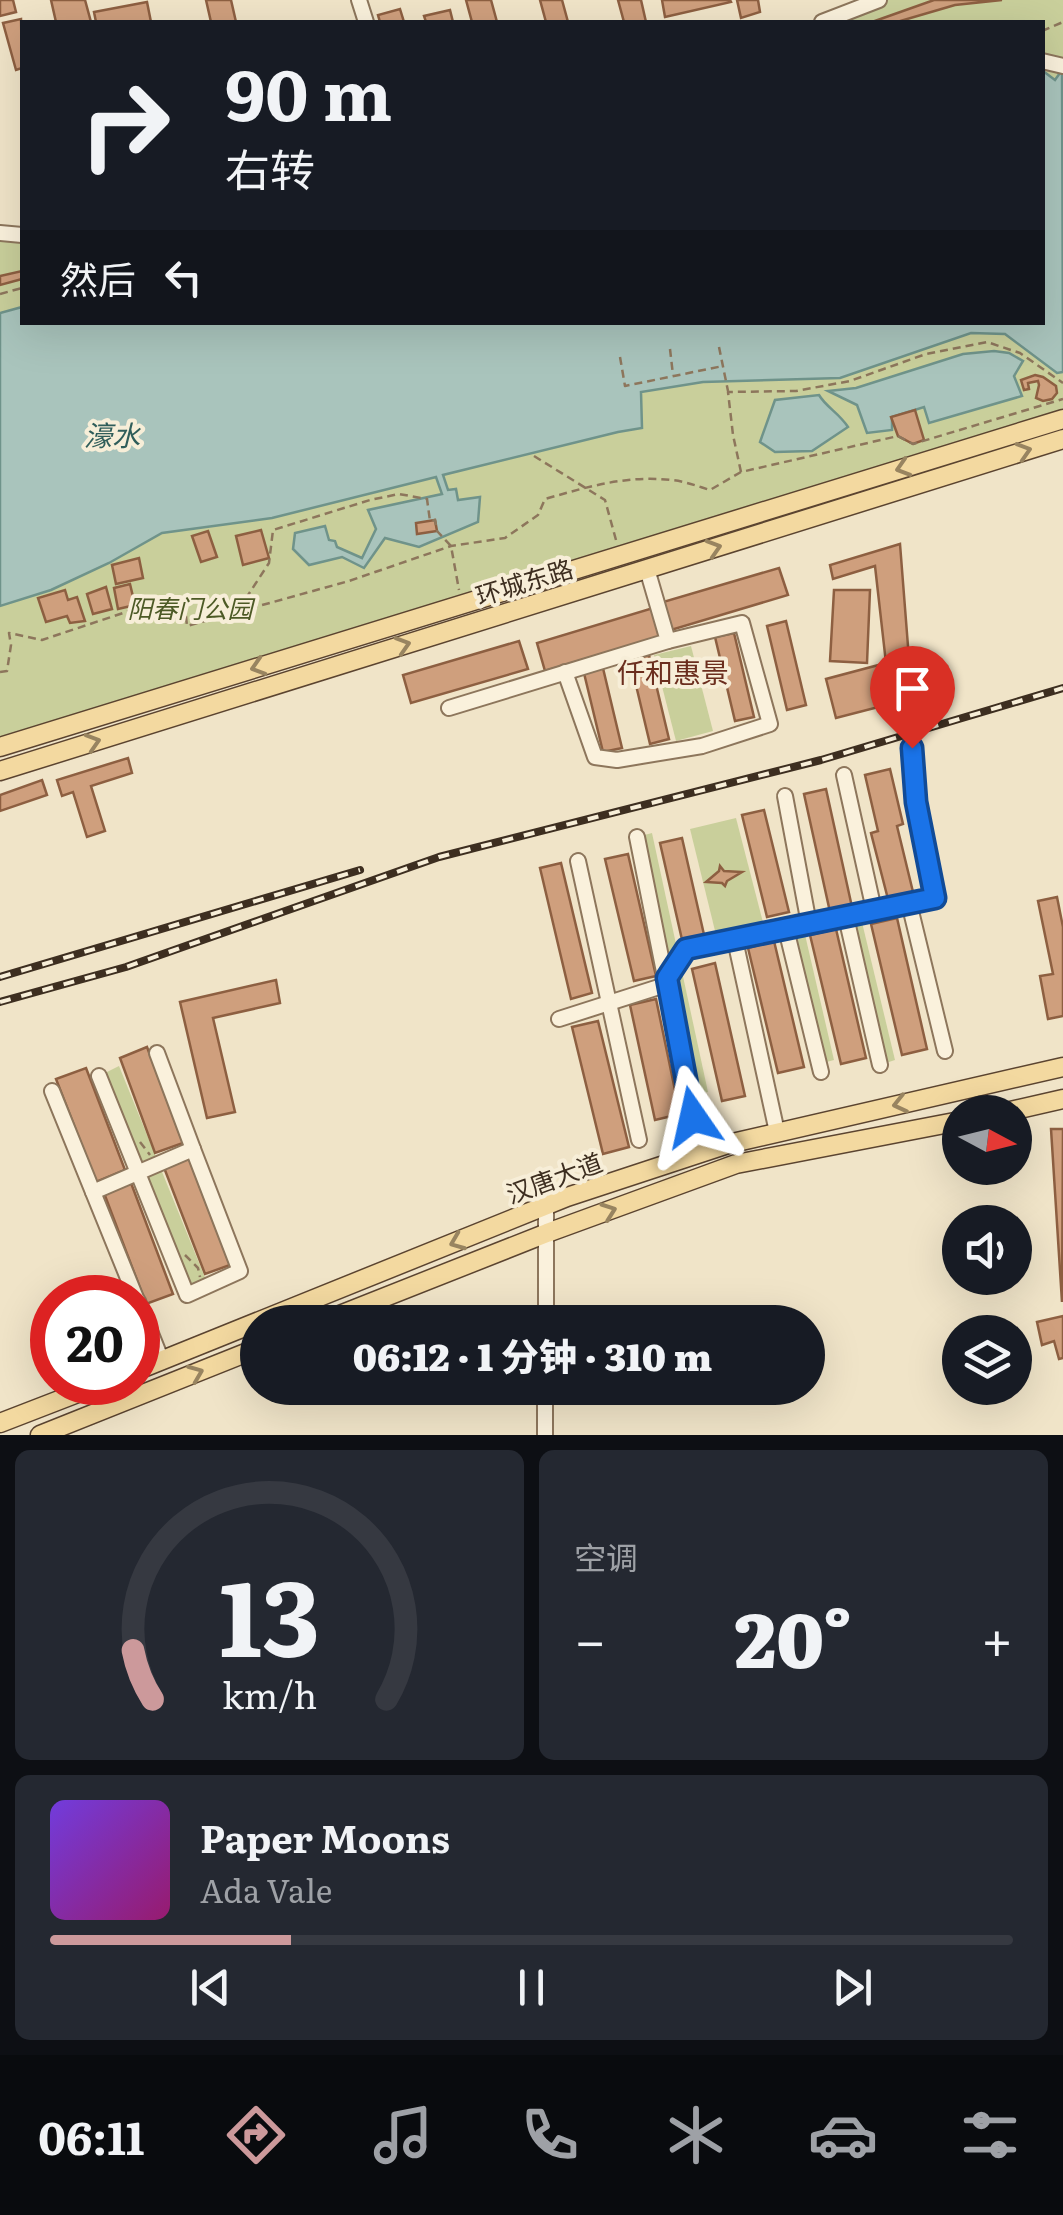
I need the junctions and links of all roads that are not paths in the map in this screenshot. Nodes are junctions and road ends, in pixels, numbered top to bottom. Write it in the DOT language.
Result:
graph roads {
  1 [pos="879,0"];
  2 [pos="827,20"];
  3 [pos="1063,418"];
  4 [pos="1063,439"];
  5 [pos="647,569"];
  6 [pos="668,641"];
  7 [pos="565,672"];
  8 [pos="449,708"];
  9 [pos="0,747"];
  10 [pos="912,748"];
  11 [pos="0,770"];
  12 [pos="844,775"];
  13 [pos="785,796"];
  14 [pos="637,837"];
  15 [pos="578,861"];
  16 [pos="909,903"];
  17 [pos="874,910"];
  18 [pos="846,917"];
  19 [pos="809,924"];
  20 [pos="786,929"];
  21 [pos="735,940"];
  22 [pos="667,978"];
  23 [pos="610,1002"];
  24 [pos="559,1019"];
  25 [pos="945,1051"];
  26 [pos="157,1054"];
  27 [pos="880,1066"];
  28 [pos="1063,1066"];
  29 [pos="821,1072"];
  30 [pos="99,1076"];
  31 [pos="52,1091"];
  32 [pos="1063,1099"];
  33 [pos="1032,1106"];
  34 [pos="693,1117"];
  35 [pos="942,1124"];
  36 [pos="777,1132"];
  37 [pos="639,1140"];
  38 [pos="194,1149"];
  39 [pos="138,1173"];
  40 [pos="94,1192"];
  41 [pos="546,1206"];
  42 [pos="547,1233"];
  43 [pos="127,1275"];
  44 [pos="365,1305"];
  45 [pos="546,1305"];
  46 [pos="240,1355"];
  47 [pos="160,1356"];
  48 [pos="162,1361"];
  49 [pos="48,1405"];
  50 [pos="545,1405"];
  51 [pos="0,1424"];
  52 [pos="40,1435"];
  53 [pos="545,1435"];
  1 -- 2 [label="street"];
  3 -- 9 [label="main road, 环城东路, one-way"];
  5 -- 4 [label="main road, 环城东路, one-way"];
  5 -- 6 [label="street"];
  11 -- 5 [label="main road, 环城东路, one-way"];
  6 -- 7 [label="street"];
  6 -- 7 [label="street"];
  7 -- 8 [label="street"];
  10 -- 16 [label="street"];
  12 -- 17 [label="street"];
  13 -- 19 [label="street"];
  14 -- 22 [label="street"];
  15 -- 23 [label="street"];
  16 -- 17 [label="street"];
  16 -- 25 [label="street"];
  17 -- 18 [label="street"];
  18 -- 19 [label="street"];
  18 -- 27 [label="street"];
  19 -- 20 [label="street"];
  20 -- 21 [label="street"];
  20 -- 29 [label="street"];
  21 -- 22 [label="street"];
  21 -- 36 [label="street"];
  22 -- 23 [label="street"];
  22 -- 34 [label="street"];
  23 -- 24 [label="street"];
  23 -- 37 [label="street"];
  26 -- 38 [label="street"];
  28 -- 36 [label="main road, 汉唐大道, one-way"];
  30 -- 39 [label="street"];
  31 -- 40 [label="street"];
  32 -- 33 [label="main road"];
  42 -- 35 [label="main road, 汉唐大道, one-way"];
  36 -- 41 [label="main road, 汉唐大道"];
  38 -- 39 [label="street"];
  38 -- 39 [label="street"];
  39 -- 40 [label="street"];
  40 -- 43 [label="street"];
  41 -- 42 [label="street"];
  41 -- 48 [label="main road, 汉唐大道, one-way"];
  42 -- 44 [label="main road, 汉唐大道"];
  42 -- 45 [label="street"];
  52 -- 46 [label="main road, one-way"];
  47 -- 48 [label="street"];
  49 -- 51 [label="main road"];
  50 -- 53 [label="street"];
}
